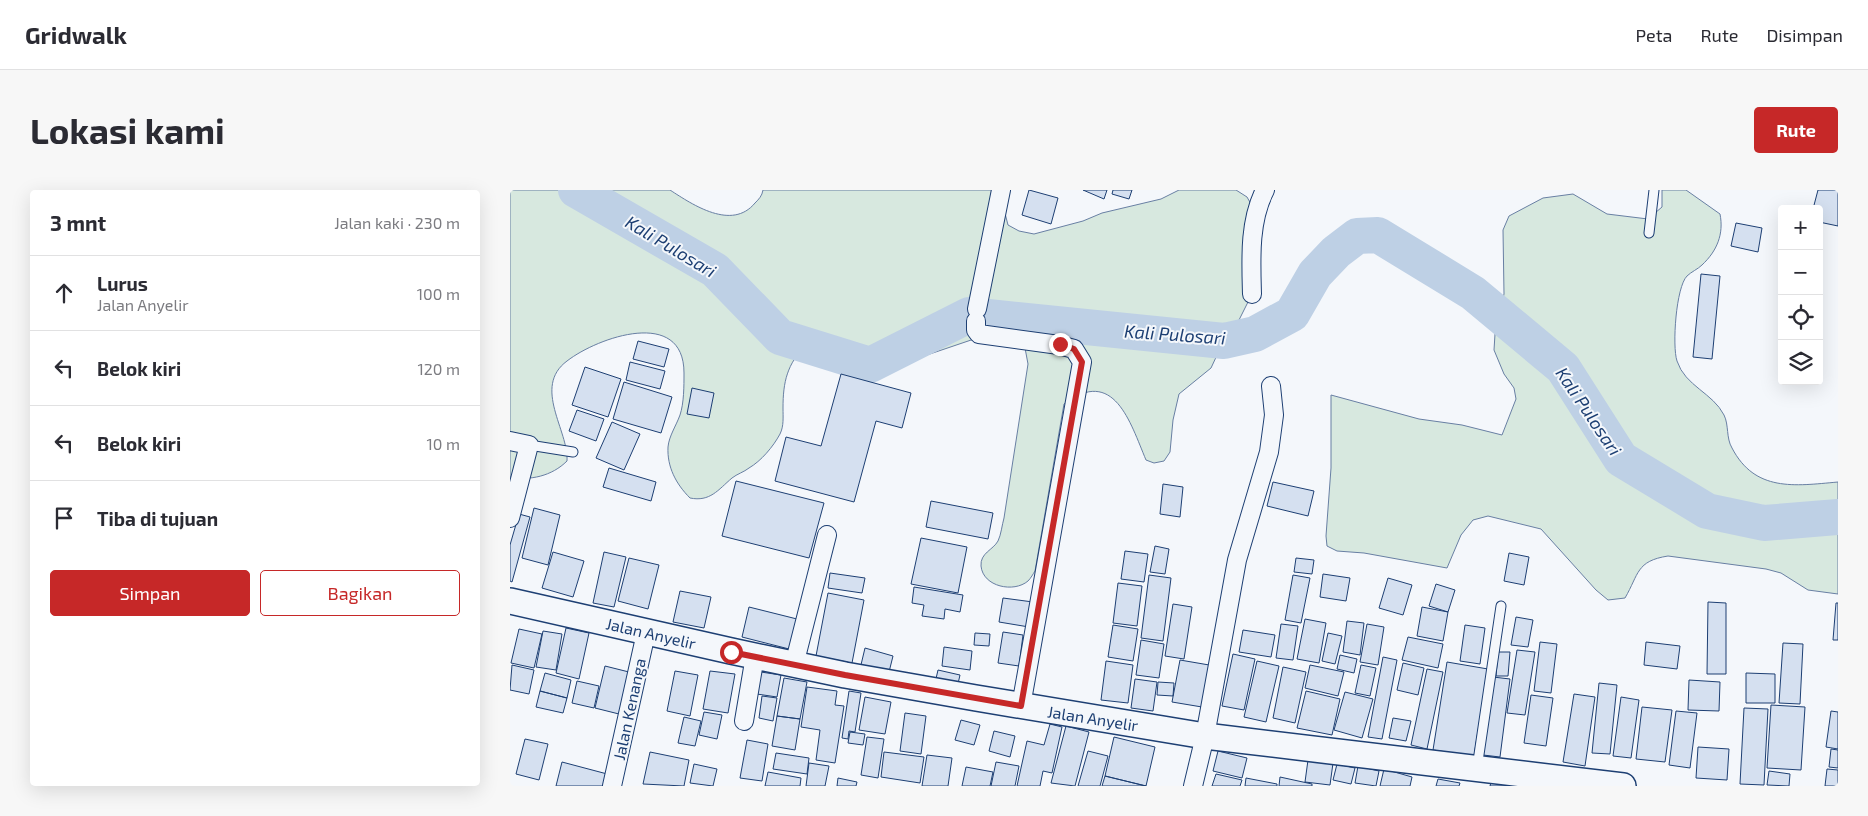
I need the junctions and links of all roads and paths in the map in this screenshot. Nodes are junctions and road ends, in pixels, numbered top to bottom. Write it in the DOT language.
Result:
graph roads {
  1 [pos="1001,190"];
  2 [pos="1266,190"];
  3 [pos="1654,190"];
  4 [pos="1649,233"];
  5 [pos="1252,294"];
  6 [pos="1271,386"];
  7 [pos="510,441"];
  8 [pos="529,446"];
  9 [pos="573,452"];
  10 [pos="510,518"];
  11 [pos="827,535"];
  12 [pos="510,601"];
  13 [pos="1500,606"];
  14 [pos="646,632"];
  15 [pos="755,656"];
  16 [pos="794,665"];
  17 [pos="1021,706"];
  18 [pos="744,721"];
  19 [pos="1205,736"];
  20 [pos="1477,768"];
  21 [pos="612,786"];
  22 [pos="1193,786"];
  23 [pos="1623,786"];
  1 -- 17 [label="street"];
  2 -- 5 [label="street"];
  3 -- 4 [label="lane"];
  6 -- 19 [label="street"];
  7 -- 8 [label="street"];
  8 -- 9 [label="lane"];
  8 -- 10 [label="street"];
  11 -- 16 [label="street"];
  12 -- 14 [label="street, Jalan Anyelir"];
  13 -- 20 [label="lane"];
  14 -- 15 [label="street, Jalan Anyelir"];
  14 -- 21 [label="street, Jalan Kenanga"];
  15 -- 16 [label="street, Jalan Anyelir"];
  15 -- 18 [label="street"];
  16 -- 17 [label="street, Jalan Anyelir"];
  17 -- 19 [label="street, Jalan Anyelir"];
  19 -- 20 [label="street, Jalan Anyelir"];
  19 -- 22 [label="street"];
  20 -- 23 [label="street, Jalan Anyelir"];
}
